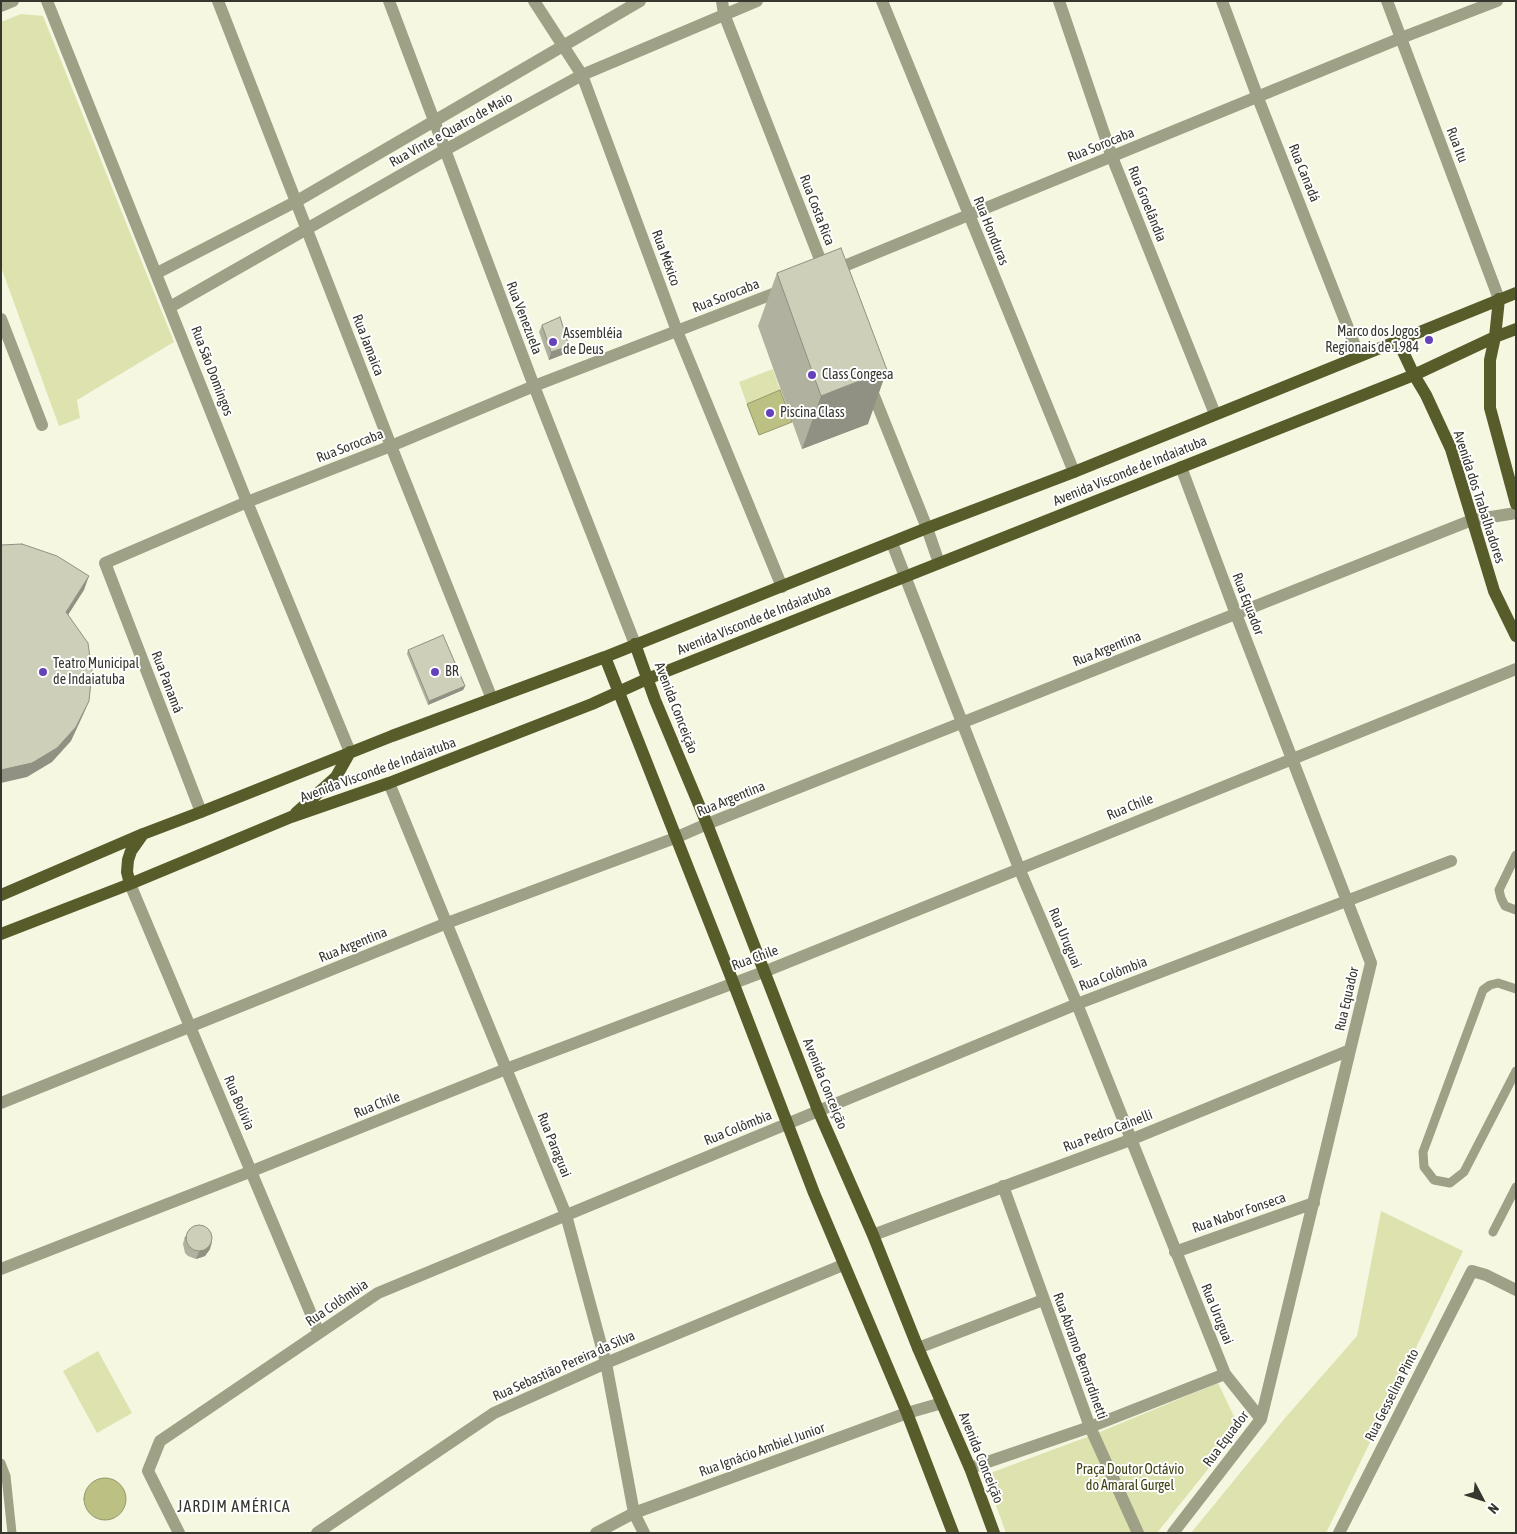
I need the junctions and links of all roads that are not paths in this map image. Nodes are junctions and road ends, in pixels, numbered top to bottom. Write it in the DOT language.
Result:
graph roads {
  1 [pos="13,1"];
  2 [pos="47,1"];
  3 [pos="218,1"];
  4 [pos="390,1"];
  5 [pos="534,1"];
  6 [pos="640,1"];
  7 [pos="722,1"];
  8 [pos="757,1"];
  9 [pos="882,1"];
  10 [pos="1060,1"];
  11 [pos="1222,1"];
  12 [pos="1387,1"];
  13 [pos="1497,1"];
  14 [pos="1,6"];
  15 [pos="724,14"];
  16 [pos="1401,38"];
  17 [pos="563,47"];
  18 [pos="582,75"];
  19 [pos="1258,98"];
  20 [pos="435,122"];
  21 [pos="445,150"];
  22 [pos="1112,157"];
  23 [pos="297,202"];
  24 [pos="968,214"];
  25 [pos="307,228"];
  26 [pos="157,274"];
  27 [pos="823,278"];
  28 [pos="797,284"];
  29 [pos="1516,294"];
  30 [pos="1499,299"];
  31 [pos="170,307"];
  32 [pos="1,319"];
  33 [pos="1516,329"];
  34 [pos="677,331"];
  35 [pos="1495,337"];
  36 [pos="1398,341"];
  37 [pos="1359,356"];
  38 [pos="865,374"];
  39 [pos="1414,374"];
  40 [pos="534,386"];
  41 [pos="1215,414"];
  42 [pos="42,425"];
  43 [pos="391,446"];
  44 [pos="1181,467"];
  45 [pos="1074,472"];
  46 [pos="246,502"];
  47 [pos="1516,504"];
  48 [pos="1516,513"];
  49 [pos="1472,520"];
  50 [pos="927,528"];
  51 [pos="892,543"];
  52 [pos="105,563"];
  53 [pos="939,563"];
  54 [pos="904,577"];
  55 [pos="782,587"];
  56 [pos="1236,614"];
  57 [pos="1516,636"];
  58 [pos="636,644"];
  59 [pos="605,657"];
  60 [pos="1516,669"];
  61 [pos="647,679"];
  62 [pos="618,693"];
  63 [pos="492,698"];
  64 [pos="961,724"];
  65 [pos="350,752"];
  66 [pos="1292,758"];
  67 [pos="389,783"];
  68 [pos="201,812"];
  69 [pos="291,817"];
  70 [pos="707,824"];
  71 [pos="142,834"];
  72 [pos="675,838"];
  73 [pos="1516,854"];
  74 [pos="1451,861"];
  75 [pos="1019,868"];
  76 [pos="130,884"];
  77 [pos="1,895"];
  78 [pos="1348,901"];
  79 [pos="1516,910"];
  80 [pos="447,922"];
  81 [pos="1,934"];
  82 [pos="766,971"];
  83 [pos="733,982"];
  84 [pos="1516,989"];
  85 [pos="1077,1004"];
  86 [pos="191,1028"];
  87 [pos="1350,1050"];
  88 [pos="506,1069"];
  89 [pos="1516,1071"];
  90 [pos="1,1103"];
  91 [pos="818,1110"];
  92 [pos="788,1124"];
  93 [pos="1130,1140"];
  94 [pos="252,1172"];
  95 [pos="1003,1186"];
  96 [pos="1516,1187"];
  97 [pos="1314,1203"];
  98 [pos="566,1215"];
  99 [pos="1493,1232"];
  100 [pos="874,1235"];
  101 [pos="1175,1252"];
  102 [pos="844,1265"];
  103 [pos="1,1269"];
  104 [pos="1516,1290"];
  105 [pos="1043,1300"];
  106 [pos="319,1334"];
  107 [pos="918,1348"];
  108 [pos="606,1363"];
  109 [pos="1225,1374"];
  110 [pos="942,1402"];
  111 [pos="907,1413"];
  112 [pos="1261,1419"];
  113 [pos="1090,1427"];
  114 [pos="1,1463"];
  115 [pos="970,1468"];
  116 [pos="634,1513"];
  117 [pos="12,1533"];
  118 [pos="179,1533"];
  119 [pos="317,1533"];
  120 [pos="596,1533"];
  121 [pos="644,1533"];
  122 [pos="953,1533"];
  123 [pos="994,1533"];
  124 [pos="1138,1533"];
  125 [pos="1173,1533"];
  126 [pos="1339,1533"];
  1 -- 14 [label="street"];
  2 -- 26 [label="street, Rua São Domingos"];
  3 -- 23 [label="street, Rua Jamaica"];
  4 -- 20 [label="street, Rua Venezuela"];
  5 -- 17 [label="street, Rua México"];
  6 -- 17 [label="street, Rua Vinte e Quatro de Maio"];
  7 -- 15 [label="street, Rua Costa Rica"];
  8 -- 15 [label="street, Rua Vinte e Quatro de Maio"];
  9 -- 24 [label="street, Rua Honduras"];
  10 -- 22 [label="street, Rua Groelândia"];
  11 -- 19 [label="street, Rua Canadá"];
  12 -- 16 [label="street, Rua Itu"];
  13 -- 16 [label="street, Rua Sorocaba"];
  15 -- 18 [label="street, Rua Vinte e Quatro de Maio"];
  15 -- 27 [label="street, Rua Costa Rica"];
  16 -- 19 [label="street, Rua Sorocaba"];
  16 -- 30 [label="street, Rua Itu"];
  17 -- 18 [label="street, Rua México"];
  17 -- 20 [label="street, Rua Vinte e Quatro de Maio"];
  18 -- 21 [label="street, Rua Vinte e Quatro de Maio"];
  18 -- 34 [label="street, Rua México"];
  19 -- 22 [label="street, Rua Sorocaba"];
  19 -- 37 [label="street, Rua Canadá"];
  20 -- 21 [label="street, Rua Venezuela"];
  20 -- 23 [label="street, Rua Vinte e Quatro de Maio"];
  21 -- 25 [label="street, Rua Vinte e Quatro de Maio"];
  21 -- 40 [label="street, Rua Venezuela"];
  22 -- 24 [label="street, Rua Sorocaba"];
  22 -- 41 [label="street, Rua Groelândia"];
  23 -- 25 [label="street, Rua Jamaica"];
  23 -- 26 [label="street, Rua Vinte e Quatro de Maio"];
  24 -- 27 [label="street, Rua Sorocaba"];
  24 -- 45 [label="street, Rua Honduras"];
  25 -- 31 [label="street, Rua Vinte e Quatro de Maio"];
  25 -- 43 [label="street, Rua Jamaica"];
  26 -- 31 [label="street, Rua São Domingos"];
  28 -- 34 [label="street, Rua Sorocaba"];
  29 -- 30 [label="main road, Avenida Visconde de Indaiatuba"];
  30 -- 35 [label="main road"];
  30 -- 36 [label="main road, Avenida Visconde de Indaiatuba"];
  31 -- 46 [label="street, Rua São Domingos"];
  32 -- 42 [label="street"];
  33 -- 35 [label="main road, Avenida Visconde de Indaiatuba"];
  34 -- 40 [label="street, Rua Sorocaba"];
  34 -- 55 [label="street, Rua México"];
  35 -- 39 [label="main road, Avenida Visconde de Indaiatuba"];
  35 -- 47 [label="main road"];
  36 -- 37 [label="main road, Avenida Visconde de Indaiatuba"];
  36 -- 39 [label="main road, Avenida dos Trabalhadores"];
  37 -- 41 [label="main road, Avenida Visconde de Indaiatuba"];
  38 -- 50 [label="street"];
  39 -- 44 [label="main road, Avenida Visconde de Indaiatuba"];
  39 -- 49 [label="main road, Avenida dos Trabalhadores"];
  40 -- 43 [label="street, Rua Sorocaba"];
  40 -- 58 [label="street, Rua Venezuela"];
  41 -- 45 [label="main road, Avenida Visconde de Indaiatuba"];
  43 -- 46 [label="street, Rua Sorocaba"];
  43 -- 63 [label="street, Rua Jamaica"];
  44 -- 53 [label="main road, Avenida Visconde de Indaiatuba"];
  44 -- 56 [label="street, Rua Equador"];
  45 -- 50 [label="main road, Avenida Visconde de Indaiatuba"];
  46 -- 52 [label="street, Rua Sorocaba"];
  46 -- 65 [label="street, Rua São Domingos"];
  48 -- 49 [label="street, Rua Argentina"];
  49 -- 56 [label="street, Rua Argentina"];
  49 -- 57 [label="main road, Avenida dos Trabalhadores"];
  50 -- 51 [label="main road, Avenida Visconde de Indaiatuba"];
  50 -- 53 [label="street"];
  51 -- 54 [label="street, Rua Uruguai"];
  51 -- 55 [label="main road, Avenida Visconde de Indaiatuba"];
  52 -- 68 [label="street, Rua Panamá"];
  53 -- 54 [label="main road, Avenida Visconde de Indaiatuba"];
  54 -- 61 [label="main road, Avenida Visconde de Indaiatuba"];
  54 -- 64 [label="street, Rua Uruguai"];
  55 -- 58 [label="main road, Avenida Visconde de Indaiatuba"];
  56 -- 64 [label="street, Rua Argentina"];
  56 -- 66 [label="street, Rua Equador"];
  58 -- 59 [label="main road, Avenida Visconde de Indaiatuba"];
  58 -- 61 [label="main road, Avenida Conceição"];
  59 -- 62 [label="main road"];
  59 -- 63 [label="main road, Avenida Visconde de Indaiatuba"];
  60 -- 66 [label="street, Rua Chile"];
  61 -- 62 [label="main road, Avenida Visconde de Indaiatuba"];
  61 -- 70 [label="main road, Avenida Conceição"];
  62 -- 67 [label="main road, Avenida Visconde de Indaiatuba"];
  62 -- 72 [label="main road"];
  63 -- 65 [label="main road, Avenida Visconde de Indaiatuba"];
  64 -- 70 [label="street, Rua Argentina"];
  64 -- 75 [label="street, Rua Uruguai"];
  65 -- 68 [label="main road, Avenida Visconde de Indaiatuba"];
  65 -- 69 [label="main road"];
  66 -- 75 [label="street, Rua Chile"];
  66 -- 78 [label="street, Rua Equador"];
  67 -- 69 [label="main road, Avenida Visconde de Indaiatuba"];
  67 -- 80 [label="street, Rua Paraguai"];
  68 -- 71 [label="main road, Avenida Visconde de Indaiatuba"];
  69 -- 76 [label="main road, Avenida Visconde de Indaiatuba"];
  70 -- 72 [label="street, Rua Argentina"];
  70 -- 82 [label="main road, Avenida Conceição"];
  71 -- 76 [label="main road"];
  71 -- 77 [label="main road, Avenida Visconde de Indaiatuba"];
  72 -- 80 [label="street, Rua Argentina"];
  72 -- 83 [label="main road"];
  73 -- 79 [label="lane"];
  74 -- 78 [label="street, Rua Colômbia"];
  75 -- 82 [label="street, Rua Chile"];
  75 -- 85 [label="street, Rua Uruguai"];
  76 -- 81 [label="main road, Avenida Visconde de Indaiatuba"];
  76 -- 86 [label="street, Rua Bolívia"];
  78 -- 85 [label="street, Rua Colômbia"];
  78 -- 87 [label="street, Rua Equador"];
  80 -- 86 [label="street, Rua Argentina"];
  80 -- 88 [label="street, Rua Paraguai"];
  82 -- 83 [label="street, Rua Chile"];
  82 -- 91 [label="main road, Avenida Conceição"];
  83 -- 88 [label="street, Rua Chile"];
  83 -- 92 [label="main road"];
  84 -- 89 [label="lane"];
  85 -- 91 [label="street, Rua Colômbia"];
  85 -- 93 [label="street, Rua Uruguai"];
  86 -- 90 [label="street, Rua Argentina"];
  86 -- 94 [label="street, Rua Bolívia"];
  87 -- 93 [label="street, Rua Pedro Cainelli"];
  87 -- 97 [label="street, Rua Equador"];
  88 -- 94 [label="street, Rua Chile"];
  88 -- 98 [label="street, Rua Paraguai"];
  91 -- 92 [label="street, Rua Colômbia"];
  91 -- 100 [label="main road, Avenida Conceição"];
  92 -- 98 [label="street, Rua Colômbia"];
  92 -- 102 [label="main road"];
  93 -- 95 [label="street, Rua Pedro Cainelli"];
  93 -- 101 [label="street, Rua Uruguai"];
  94 -- 103 [label="street, Rua Chile"];
  94 -- 106 [label="street, Rua Bolívia"];
  95 -- 100 [label="street, Rua Pedro Cainelli"];
  95 -- 105 [label="street, Rua Abramo Bernardinetti"];
  96 -- 99 [label="lane"];
  97 -- 101 [label="street, Rua Nabor Fonseca"];
  97 -- 112 [label="street, Rua Equador"];
  98 -- 106 [label="street, Rua Colômbia"];
  98 -- 108 [label="street, Rua Paraguai"];
  100 -- 107 [label="main road, Avenida Conceição"];
  101 -- 109 [label="street, Rua Uruguai"];
  102 -- 108 [label="street, Rua Sebastião Pereira da Silva"];
  102 -- 111 [label="main road"];
  104 -- 126 [label="street, Rua Gesselina Pinto"];
  105 -- 107 [label="street"];
  105 -- 113 [label="street, Rua Abramo Bernardinetti"];
  106 -- 118 [label="street, Rua Colômbia"];
  107 -- 110 [label="main road, Avenida Conceição"];
  108 -- 116 [label="street, Rua Paraguai"];
  108 -- 119 [label="street, Rua Sebastião Pereira da Silva"];
  109 -- 112 [label="street, Rua Uruguai"];
  109 -- 113 [label="street"];
  110 -- 111 [label="street, Rua Ignácio Ambiel Junior"];
  110 -- 115 [label="main road, Avenida Conceição"];
  111 -- 116 [label="street, Rua Ignácio Ambiel Junior"];
  111 -- 122 [label="main road"];
  112 -- 125 [label="street, Rua Equador"];
  113 -- 115 [label="street"];
  113 -- 124 [label="street, Rua Abramo Bernardinetti"];
  114 -- 117 [label="lane"];
  115 -- 123 [label="main road, Avenida Conceição"];
  116 -- 120 [label="street, Rua Ignácio Ambiel Junior"];
  116 -- 121 [label="street, Rua Paraguai"];
}
